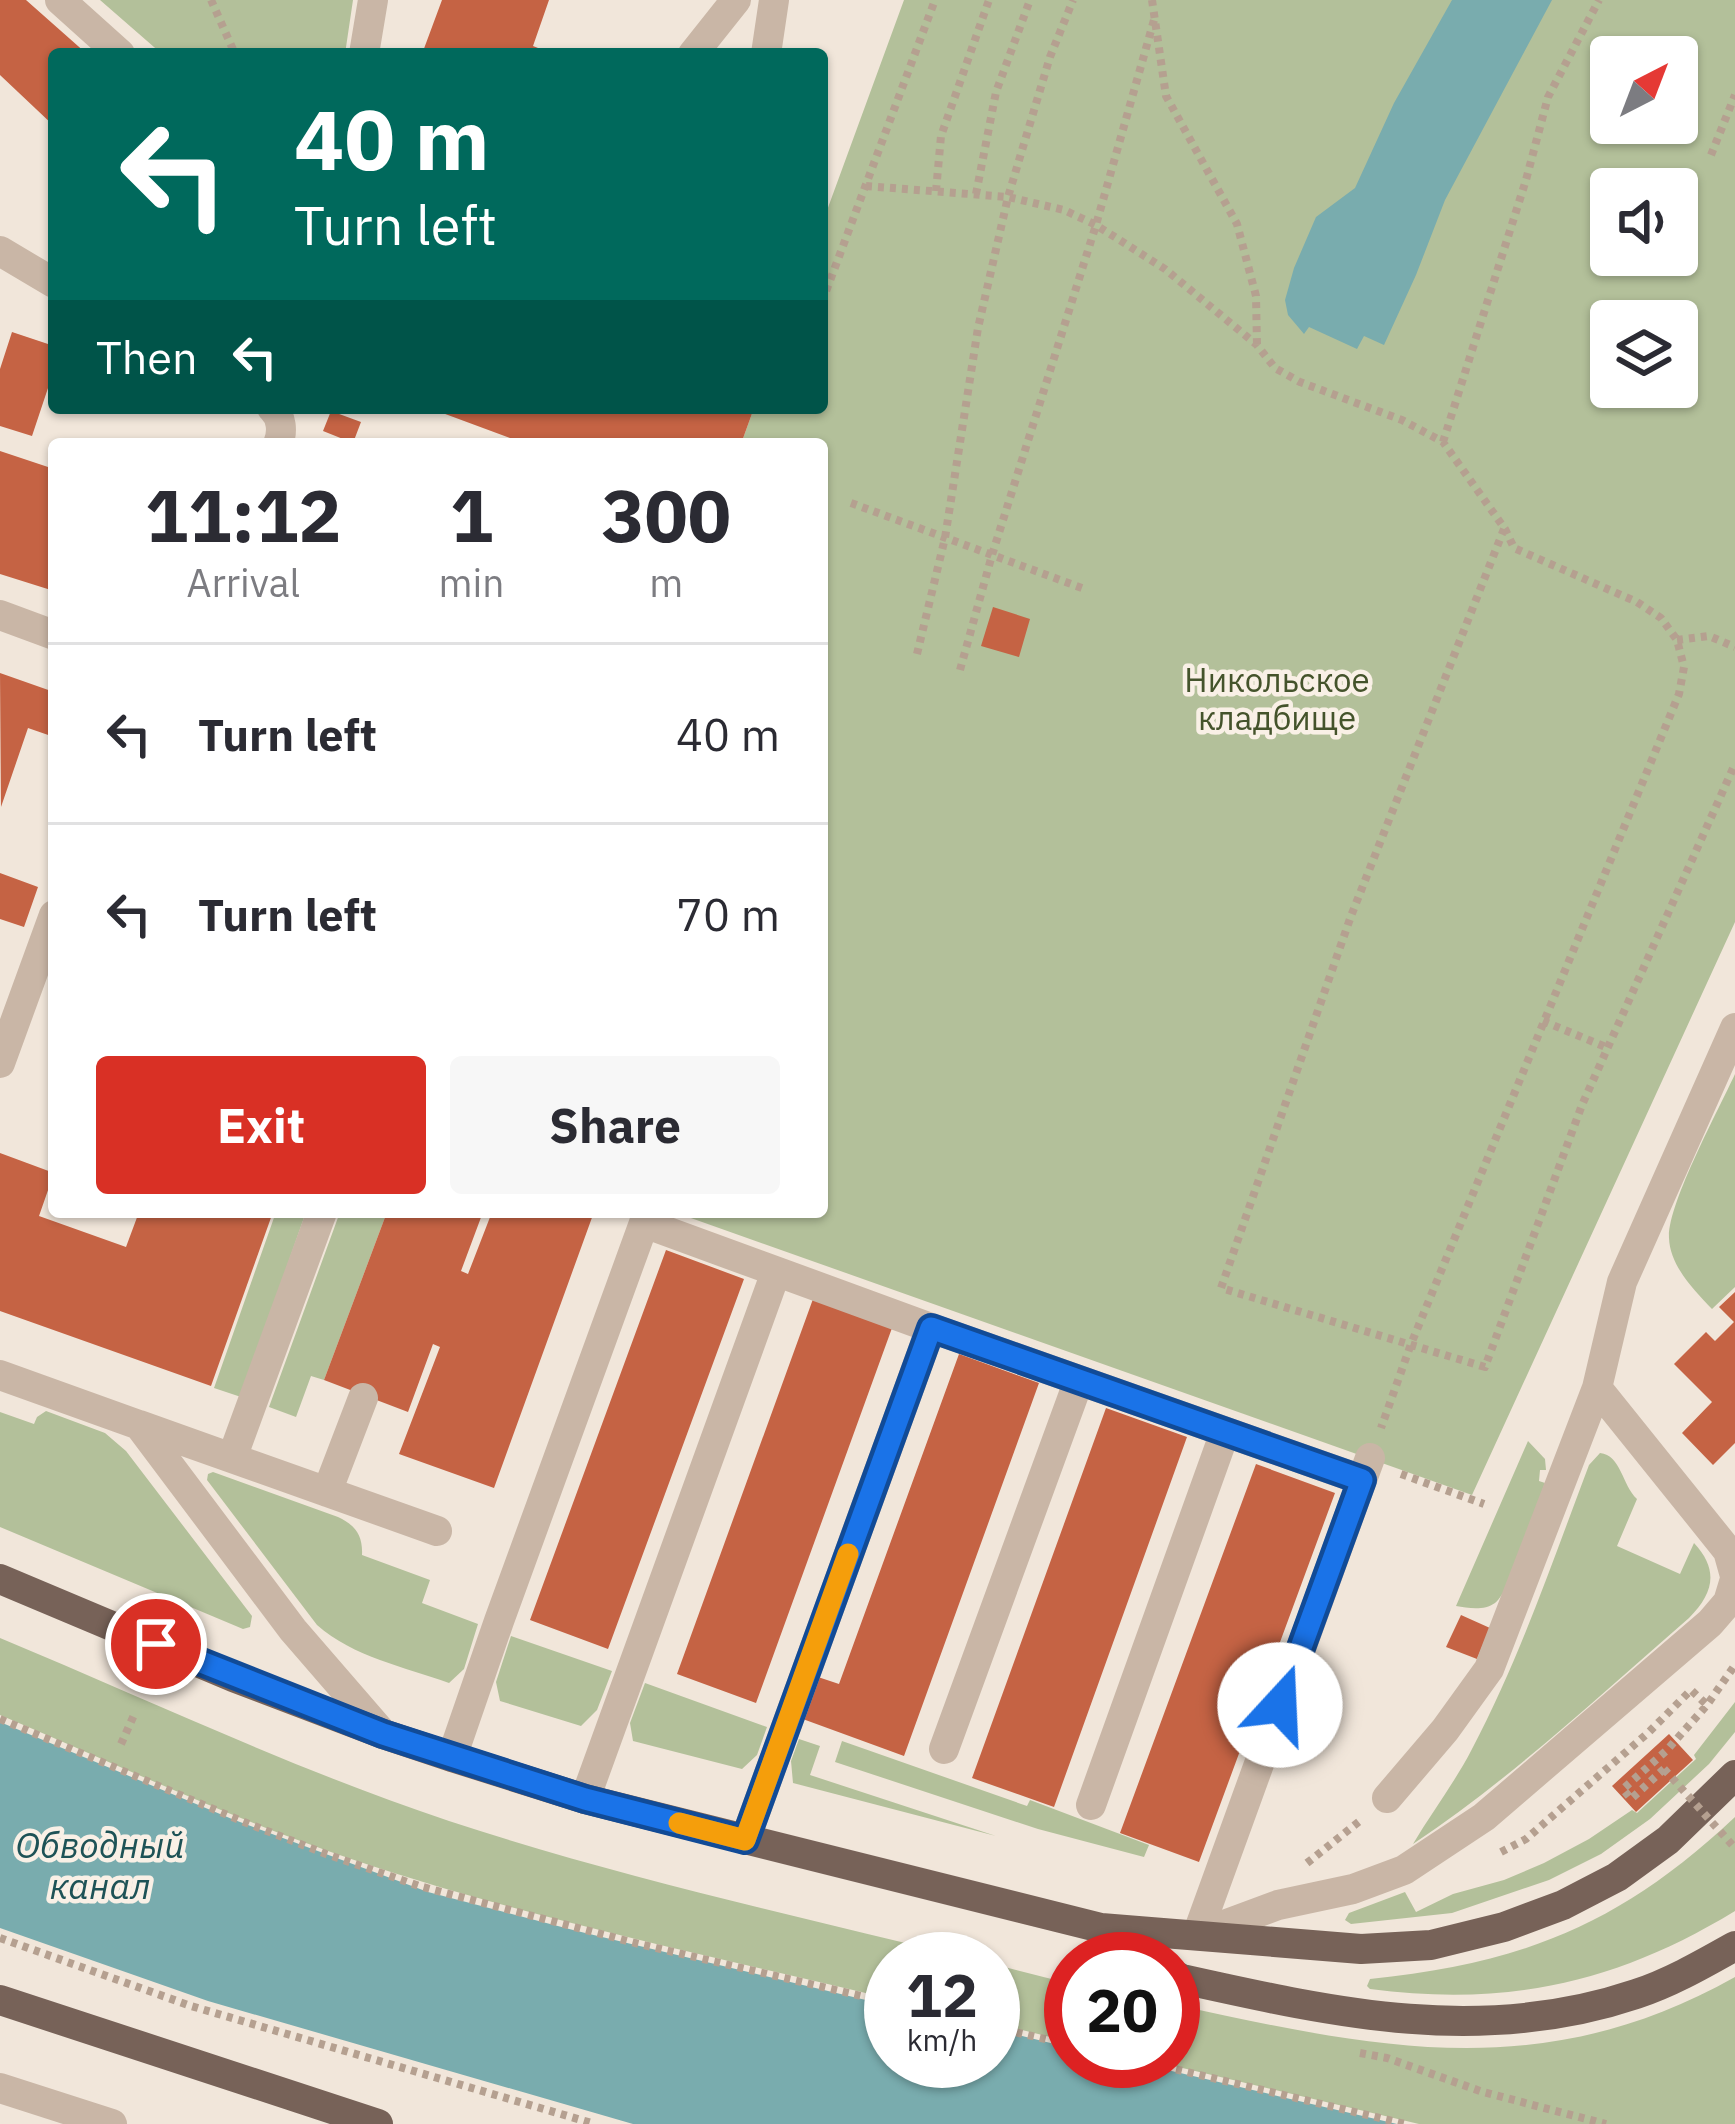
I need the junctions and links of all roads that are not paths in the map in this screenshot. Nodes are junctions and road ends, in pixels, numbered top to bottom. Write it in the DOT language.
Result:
graph roads {
  1 [pos="60,0"];
  2 [pos="373,0"];
  3 [pos="736,0"];
  4 [pos="774,0"];
  5 [pos="113,48"];
  6 [pos="365,48"];
  7 [pos="698,48"];
  8 [pos="767,48"];
  9 [pos="0,251"];
  10 [pos="48,280"];
  11 [pos="0,615"];
  12 [pos="48,633"];
  13 [pos="48,931"];
  14 [pos="1735,1028"];
  15 [pos="0,1063"];
  16 [pos="320,1218"];
  17 [pos="776,1272"];
  18 [pos="931,1328"];
  19 [pos="0,1375"];
  20 [pos="1078,1380"];
  21 [pos="1597,1388"];
  22 [pos="363,1398"];
  23 [pos="139,1425"];
  24 [pos="1225,1432"];
  25 [pos="232,1458"];
  26 [pos="327,1492"];
  27 [pos="437,1532"];
  28 [pos="1735,1578"];
  29 [pos="0,1579"];
  30 [pos="383,1734"];
  31 [pos="944,1749"];
  32 [pos="452,1757"];
  33 [pos="1735,1774"];
  34 [pos="1387,1798"];
  35 [pos="585,1799"];
  36 [pos="1091,1804"];
  37 [pos="745,1840"];
  38 [pos="1101,1928"];
  39 [pos="1107,1932"];
  40 [pos="1156,1932"];
  41 [pos="1198,1932"];
  42 [pos="1200,1934"];
  43 [pos="1200,1935"];
  44 [pos="1735,1946"];
  45 [pos="1200,1983"];
  46 [pos="0,2000"];
  47 [pos="0,2088"];
  48 [pos="370,2122"];
  49 [pos="112,2124"];
  1 -- 5 [label="street"];
  2 -- 6 [label="street"];
  3 -- 7 [label="street"];
  4 -- 8 [label="street"];
  9 -- 10 [label="street"];
  11 -- 12 [label="street"];
  13 -- 15 [label="street"];
  14 -- 21 [label="street"];
  16 -- 25 [label="street"];
  17 -- 18 [label="street"];
  17 -- 32 [label="street"];
  17 -- 35 [label="street"];
  18 -- 20 [label="street"];
  18 -- 37 [label="street"];
  19 -- 23 [label="street"];
  20 -- 24 [label="street"];
  20 -- 31 [label="street"];
  21 -- 28 [label="street"];
  21 -- 34 [label="street"];
  22 -- 26 [label="street"];
  23 -- 25 [label="street"];
  23 -- 30 [label="street"];
  24 -- 36 [label="street"];
  24 -- 41 [label="street"];
  25 -- 26 [label="street"];
  26 -- 27 [label="street"];
  28 -- 42 [label="street"];
  29 -- 30 [label="main road"];
  30 -- 32 [label="main road"];
  32 -- 35 [label="main road"];
  33 -- 43 [label="main road"];
  35 -- 37 [label="main road"];
  37 -- 38 [label="main road"];
  38 -- 39 [label="main road"];
  38 -- 40 [label="main road"];
  44 -- 45 [label="main road"];
  46 -- 48 [label="main road"];
  47 -- 49 [label="street"];
}
